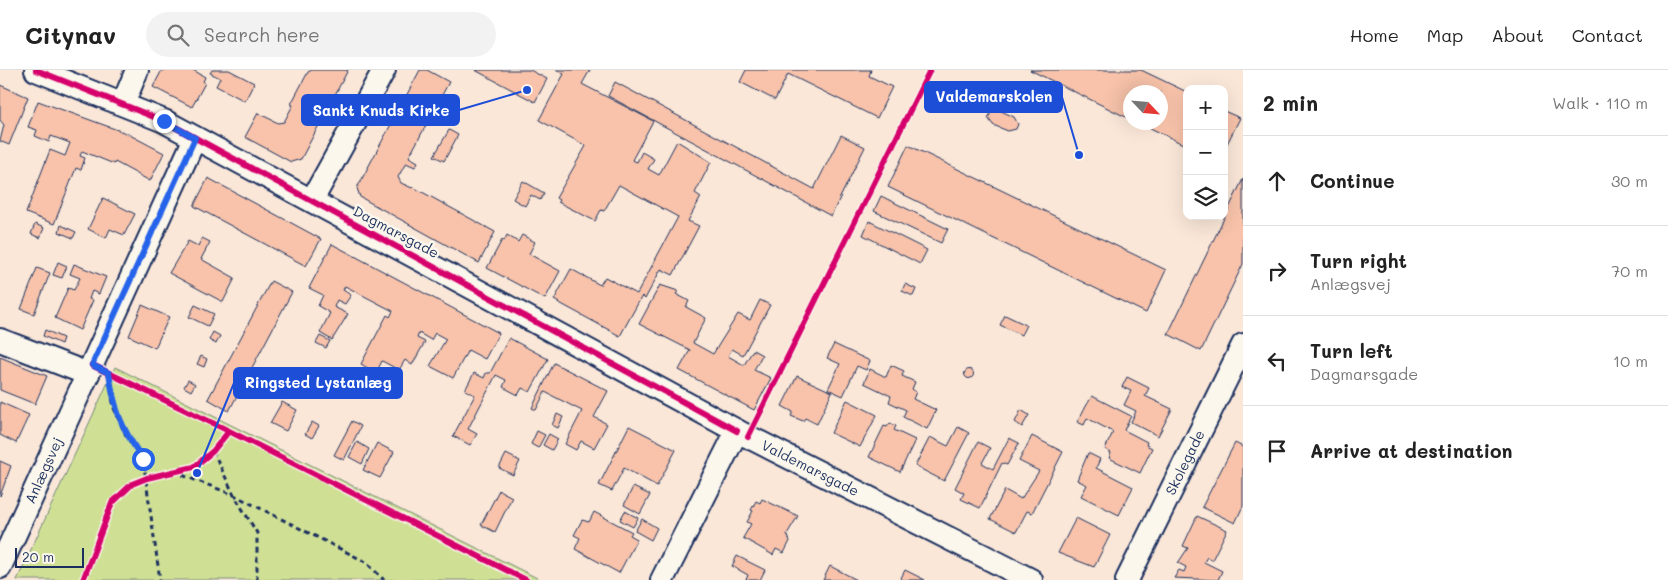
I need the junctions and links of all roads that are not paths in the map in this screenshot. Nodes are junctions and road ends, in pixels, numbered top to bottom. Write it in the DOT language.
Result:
graph roads {
  1 [pos="36,70"];
  2 [pos="137,70"];
  3 [pos="384,70"];
  4 [pos="123,104"];
  5 [pos="195,138"];
  6 [pos="312,200"];
  7 [pos="0,340"];
  8 [pos="1243,345"];
  9 [pos="98,374"];
  10 [pos="737,431"];
  11 [pos="0,567"];
  12 [pos="662,580"];
  13 [pos="1031,580"];
  14 [pos="1127,580"];
  1 -- 4 [label="street, Dagmarsgade"];
  2 -- 4 [label="street"];
  3 -- 6 [label="street"];
  4 -- 5 [label="street, Dagmarsgade"];
  5 -- 6 [label="street, Dagmarsgade"];
  5 -- 9 [label="street, Anlægsvej"];
  6 -- 10 [label="street, Dagmarsgade"];
  7 -- 9 [label="street"];
  8 -- 14 [label="street, Skolegade"];
  9 -- 11 [label="street, Anlægsvej"];
  10 -- 12 [label="street"];
  10 -- 13 [label="street, Valdemarsgade"];
}
